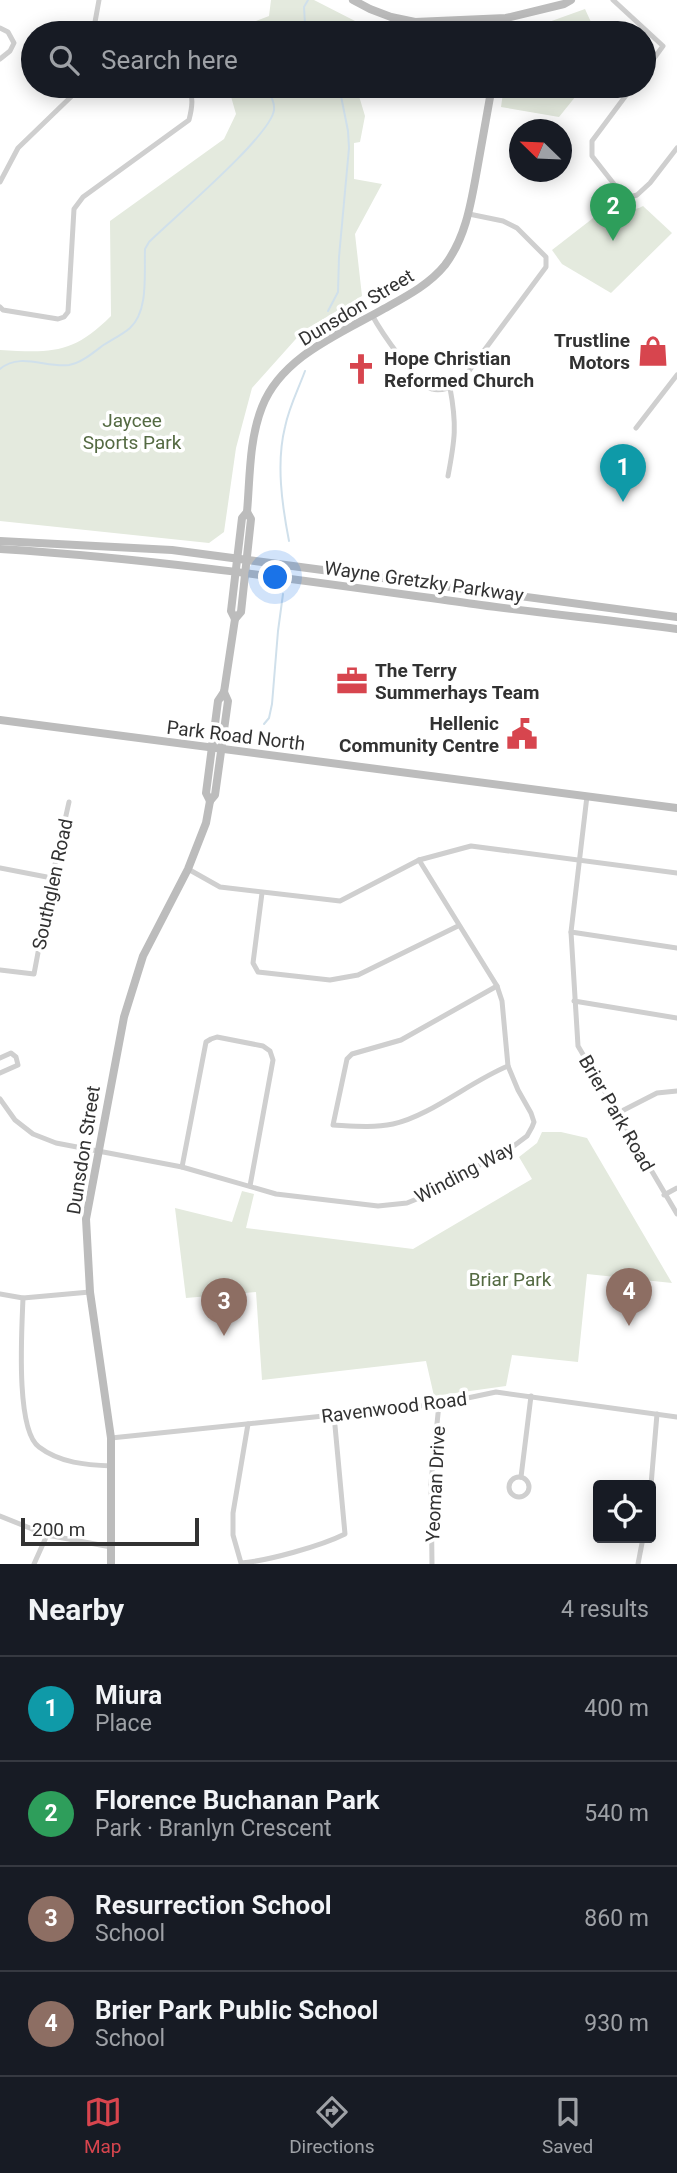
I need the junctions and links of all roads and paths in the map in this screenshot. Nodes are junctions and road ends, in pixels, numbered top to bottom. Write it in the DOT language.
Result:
graph roads {
  1 [pos="99,0"];
  2 [pos="353,0"];
  3 [pos="613,0"];
  4 [pos="566,1"];
  5 [pos="496,20"];
  6 [pos="95,21"];
  7 [pos="410,21"];
  8 [pos="456,21"];
  9 [pos="636,21"];
  10 [pos="0,28"];
  11 [pos="656,40"];
  12 [pos="656,56"];
  13 [pos="0,59"];
  14 [pos="70,98"];
  15 [pos="192,98"];
  16 [pos="490,98"];
  17 [pos="624,98"];
  18 [pos="677,148"];
  19 [pos="0,182"];
  20 [pos="469,214"];
  21 [pos="0,307"];
  22 [pos="372,315"];
  23 [pos="677,375"];
  24 [pos="450,388"];
  25 [pos="636,428"];
  26 [pos="448,475"];
  27 [pos="247,512"];
  28 [pos="0,541"];
  29 [pos="0,549"];
  30 [pos="237,559"];
  31 [pos="247,561"];
  32 [pos="235,573"];
  33 [pos="246,573"];
  34 [pos="677,617"];
  35 [pos="235,619"];
  36 [pos="677,629"];
  37 [pos="0,720"];
  38 [pos="218,748"];
  39 [pos="587,796"];
  40 [pos="69,802"];
  41 [pos="677,808"];
  42 [pos="579,859"];
  43 [pos="419,860"];
  44 [pos="0,868"];
  45 [pos="188,869"];
  46 [pos="677,873"];
  47 [pos="52,878"];
  48 [pos="262,893"];
  49 [pos="458,926"];
  50 [pos="571,932"];
  51 [pos="677,948"];
  52 [pos="0,970"];
  53 [pos="496,986"];
  54 [pos="574,1001"];
  55 [pos="677,1018"];
  56 [pos="0,1058"];
  57 [pos="508,1066"];
  58 [pos="0,1073"];
  59 [pos="677,1091"];
  60 [pos="1,1103"];
  61 [pos="616,1114"];
  62 [pos="98,1151"];
  63 [pos="182,1167"];
  64 [pos="250,1186"];
  65 [pos="677,1188"];
  66 [pos="664,1195"];
  67 [pos="677,1214"];
  68 [pos="90,1292"];
  69 [pos="0,1294"];
  70 [pos="23,1298"];
  71 [pos="531,1396"];
  72 [pos="439,1404"];
  73 [pos="657,1414"];
  74 [pos="334,1415"];
  75 [pos="677,1417"];
  76 [pos="248,1424"];
  77 [pos="111,1438"];
  78 [pos="112,1466"];
  79 [pos="521,1477"];
  80 [pos="651,1480"];
  81 [pos="0,1516"];
  82 [pos="47,1535"];
  83 [pos="642,1543"];
  84 [pos="111,1547"];
  85 [pos="34,1564"];
  86 [pos="111,1564"];
  87 [pos="432,1564"];
  88 [pos="638,1564"];
  1 -- 6 [label="street"];
  2 -- 7 [label="main road"];
  3 -- 9 [label="street"];
  4 -- 5 [label="main road"];
  5 -- 8 [label="main road"];
  10 -- 13 [label="street"];
  11 -- 12 [label="street"];
  14 -- 19 [label="street"];
  15 -- 21 [label="street"];
  16 -- 20 [label="main road, Dunsdon Street"];
  17 -- 18 [label="street"];
  20 -- 22 [label="main road, Dunsdon Street"];
  20 -- 24 [label="street"];
  22 -- 24 [label="street"];
  22 -- 27 [label="main road, Dunsdon Street"];
  23 -- 25 [label="street"];
  24 -- 26 [label="street"];
  27 -- 30 [label="main road, Dunsdon Street"];
  27 -- 31 [label="main road, Dunsdon Street"];
  28 -- 30 [label="main road, Wayne Gretzky Parkway"];
  29 -- 32 [label="main road, Wayne Gretzky Parkway"];
  30 -- 31 [label="main road, Wayne Gretzky Parkway"];
  30 -- 32 [label="main road, Dunsdon Street"];
  31 -- 33 [label="main road, Dunsdon Street"];
  31 -- 34 [label="main road, Wayne Gretzky Parkway"];
  32 -- 33 [label="main road, Wayne Gretzky Parkway"];
  32 -- 35 [label="main road, Dunsdon Street"];
  33 -- 35 [label="main road, Dunsdon Street"];
  33 -- 36 [label="main road, Wayne Gretzky Parkway"];
  35 -- 38 [label="main road, Dunsdon Street"];
  37 -- 38 [label="main road, Park Road North"];
  38 -- 39 [label="main road, Park Road North"];
  38 -- 45 [label="main road, Dunsdon Street"];
  39 -- 41 [label="main road, Park Road North"];
  39 -- 42 [label="street, Brier Park Road"];
  40 -- 47 [label="street, Southglen Road"];
  42 -- 43 [label="street"];
  42 -- 46 [label="street"];
  42 -- 50 [label="street, Brier Park Road"];
  43 -- 48 [label="street"];
  43 -- 49 [label="street, Winding Way"];
  44 -- 47 [label="street"];
  45 -- 48 [label="street"];
  45 -- 62 [label="main road, Dunsdon Street"];
  47 -- 52 [label="street, Southglen Road"];
  48 -- 49 [label="street"];
  49 -- 53 [label="street, Winding Way"];
  50 -- 51 [label="street"];
  50 -- 54 [label="street, Brier Park Road"];
  53 -- 57 [label="street, Winding Way"];
  53 -- 57 [label="street"];
  54 -- 55 [label="street"];
  54 -- 61 [label="street, Brier Park Road"];
  56 -- 58 [label="street"];
  57 -- 64 [label="street, Winding Way"];
  59 -- 61 [label="street"];
  60 -- 62 [label="street, Winding Way"];
  61 -- 66 [label="street, Brier Park Road"];
  62 -- 63 [label="street, Winding Way"];
  62 -- 68 [label="main road, Dunsdon Street"];
  63 -- 64 [label="street, Winding Way"];
  63 -- 64 [label="street"];
  65 -- 66 [label="street"];
  66 -- 67 [label="street, Brier Park Road"];
  68 -- 70 [label="street"];
  68 -- 77 [label="main road, Dunsdon Street"];
  69 -- 70 [label="street"];
  70 -- 78 [label="street"];
  71 -- 72 [label="street, Ravenwood Road"];
  71 -- 73 [label="street, Ravenwood Road"];
  71 -- 79 [label="street"];
  72 -- 74 [label="street, Ravenwood Road"];
  72 -- 87 [label="street, Yeoman Drive"];
  73 -- 75 [label="street, Ravenwood Road"];
  73 -- 80 [label="street"];
  74 -- 76 [label="street, Ravenwood Road"];
  74 -- 76 [label="street"];
  76 -- 77 [label="street, Ravenwood Road"];
  77 -- 78 [label="main road, Dunsdon Street"];
  78 -- 84 [label="main road, Dunsdon Street"];
  81 -- 82 [label="street"];
  82 -- 84 [label="street"];
  82 -- 85 [label="street"];
  83 -- 88 [label="street"];
  84 -- 86 [label="main road, Dunsdon Street"];
}
